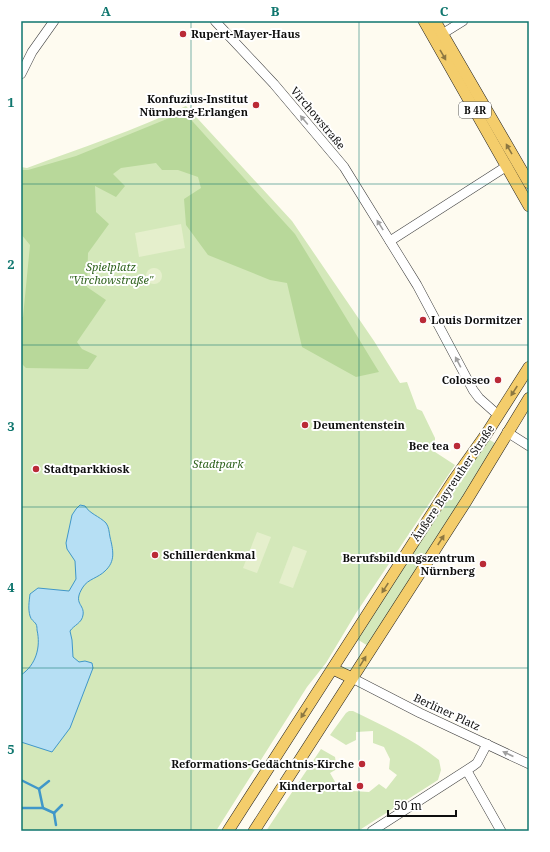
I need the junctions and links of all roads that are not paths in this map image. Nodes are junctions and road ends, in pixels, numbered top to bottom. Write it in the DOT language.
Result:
graph roads {
  1 [pos="54,21"];
  2 [pos="214,21"];
  3 [pos="424,21"];
  4 [pos="435,21"];
  5 [pos="463,21"];
  6 [pos="442,34"];
  7 [pos="21,74"];
  8 [pos="507,166"];
  9 [pos="529,183"];
  10 [pos="529,206"];
  11 [pos="390,241"];
  12 [pos="529,367"];
  13 [pos="529,398"];
  14 [pos="498,415"];
  15 [pos="507,432"];
  16 [pos="529,446"];
  17 [pos="333,669"];
  18 [pos="352,678"];
  19 [pos="487,744"];
  20 [pos="529,764"];
  21 [pos="467,771"];
  22 [pos="228,831"];
  23 [pos="254,831"];
  24 [pos="372,831"];
  25 [pos="501,831"];
  1 -- 7 [label="street"];
  11 -- 2 [label="street, Virchowstraße, one-way"];
  3 -- 8 [label="main road, B 4R, one-way"];
  4 -- 6 [label="main road, B 4R"];
  5 -- 6 [label="street"];
  9 -- 6 [label="main road, B 4R, one-way"];
  8 -- 10 [label="main road, B 4R"];
  8 -- 11 [label="street"];
  14 -- 11 [label="street, Virchowstraße, one-way"];
  12 -- 14 [label="main road, Äußere Bayreuther Straße, one-way"];
  13 -- 15 [label="main road, Äußere Bayreuther Straße"];
  14 -- 17 [label="main road, Äußere Bayreuther Straße, one-way"];
  15 -- 16 [label="street"];
  18 -- 15 [label="main road, Äußere Bayreuther Straße, one-way"];
  17 -- 18 [label="main road"];
  17 -- 22 [label="main road, Äußere Bayreuther Straße, one-way"];
  18 -- 19 [label="street, Berliner Platz"];
  18 -- 23 [label="main road, Äußere Bayreuther Straße"];
  20 -- 19 [label="street, one-way"];
  19 -- 21 [label="street, Berliner Platz"];
  21 -- 24 [label="street, Berliner Platz"];
  21 -- 25 [label="street"];
}
